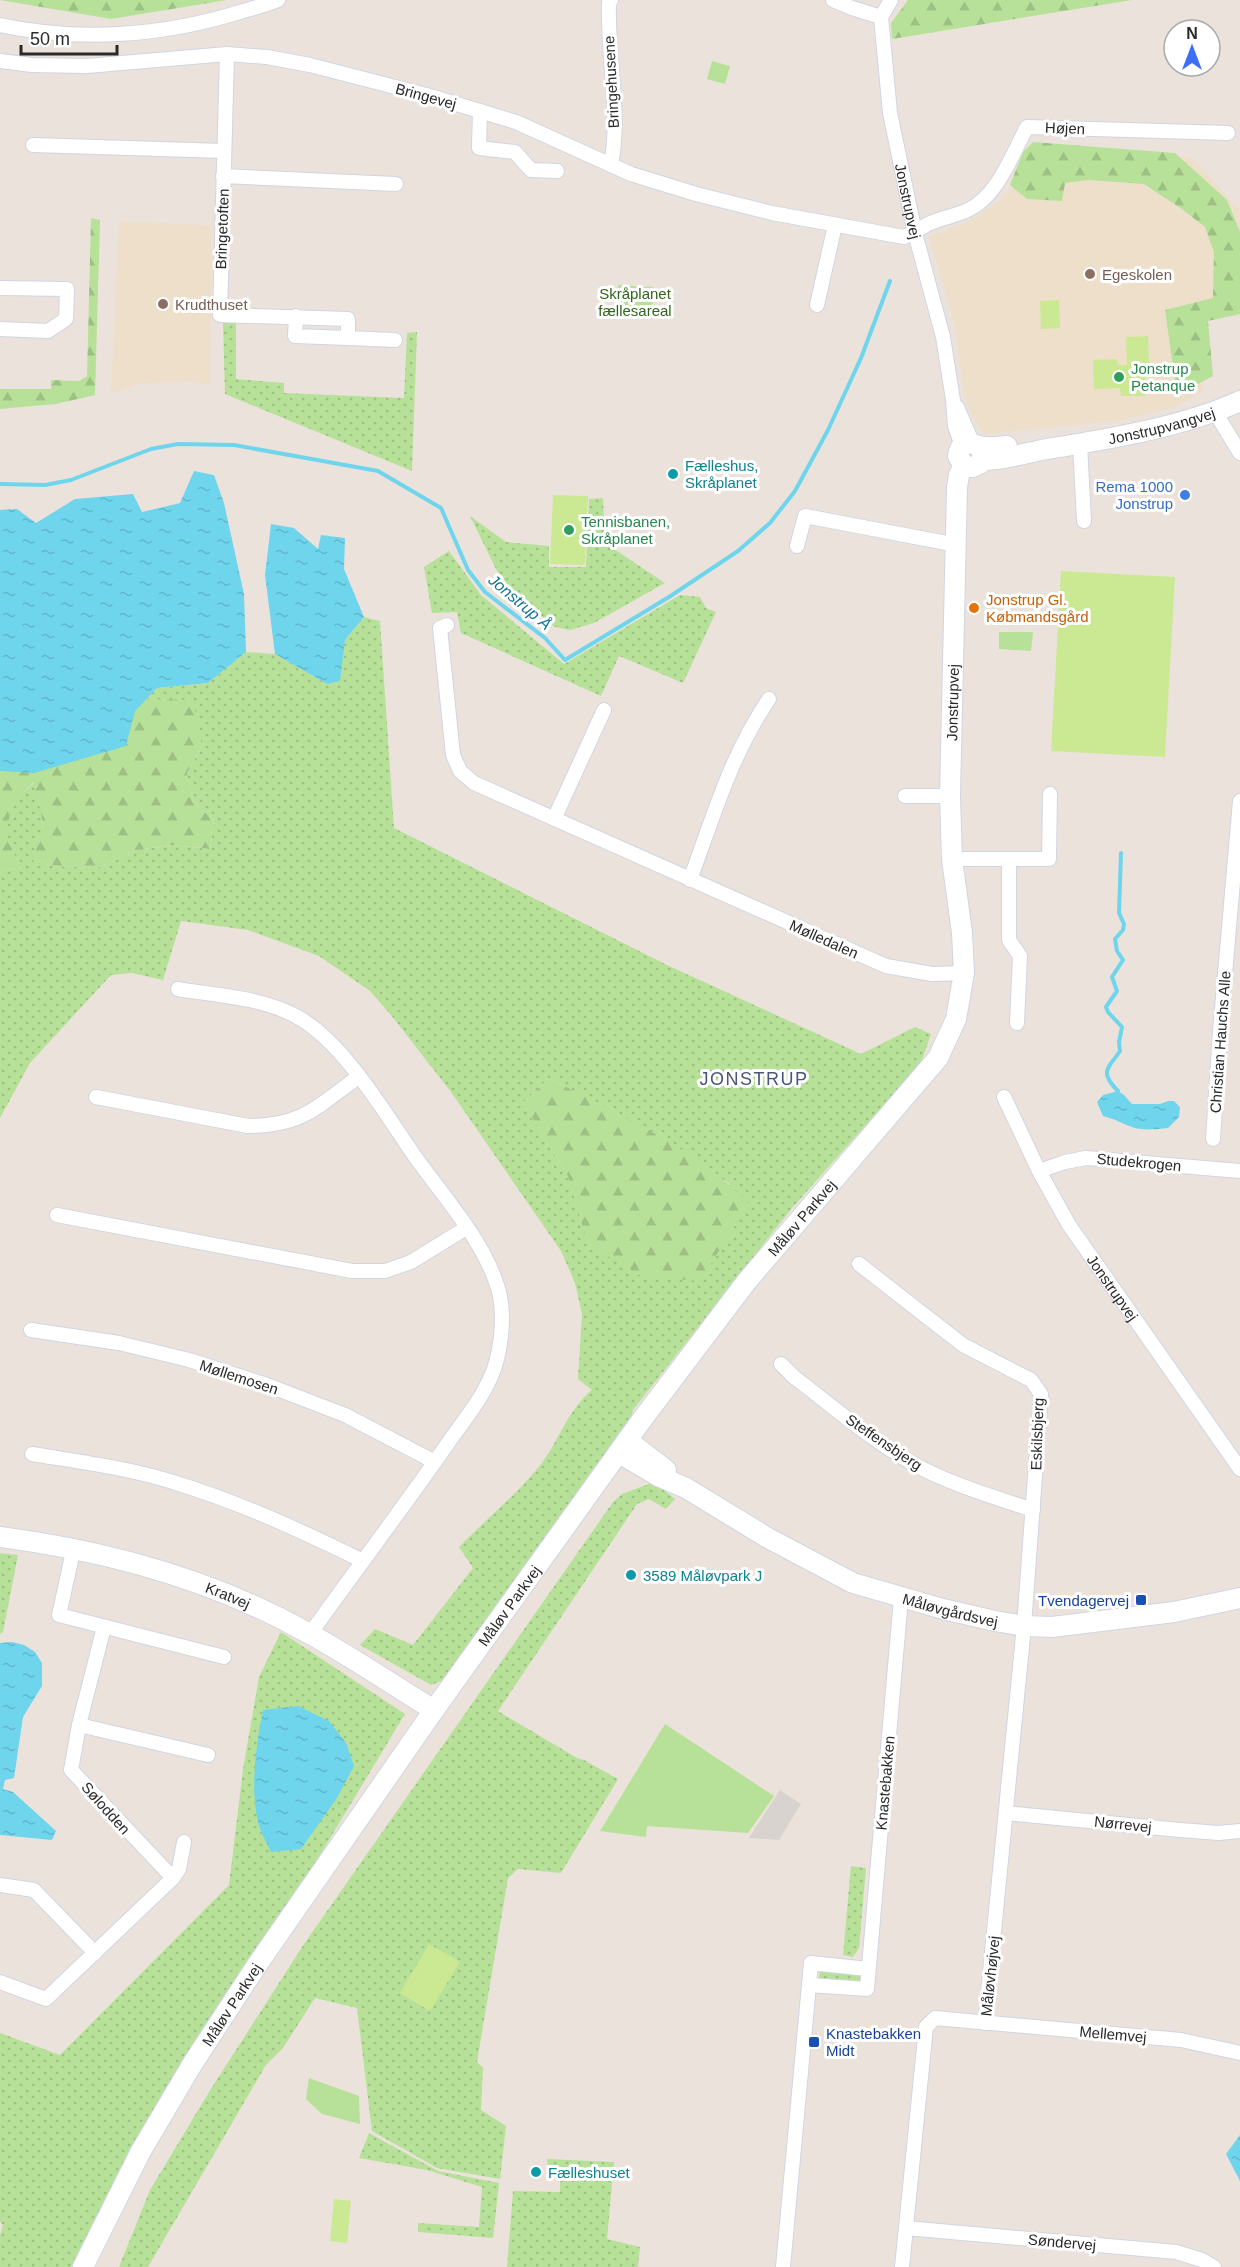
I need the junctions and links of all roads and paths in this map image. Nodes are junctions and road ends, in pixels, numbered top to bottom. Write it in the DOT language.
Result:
graph roads {
  1 [pos="278,0"];
  2 [pos="611,0"];
  3 [pos="833,0"];
  4 [pos="891,0"];
  5 [pos="881,17"];
  6 [pos="0,25"];
  7 [pos="227,54"];
  8 [pos="0,61"];
  9 [pos="480,111"];
  10 [pos="1228,133"];
  11 [pos="33,145"];
  12 [pos="224,151"];
  13 [pos="611,165"];
  14 [pos="556,171"];
  15 [pos="223,176"];
  16 [pos="396,184"];
  17 [pos="836,225"];
  18 [pos="915,233"];
  19 [pos="0,288"];
  20 [pos="817,305"];
  21 [pos="296,316"];
  22 [pos="0,329"];
  23 [pos="348,338"];
  24 [pos="396,340"];
  25 [pos="1240,401"];
  26 [pos="1215,412"];
  27 [pos="1080,444"];
  28 [pos="1240,453"];
  29 [pos="972,454"];
  30 [pos="1084,521"];
  31 [pos="957,545"];
  32 [pos="797,546"];
  33 [pos="447,625"];
  34 [pos="769,699"];
  35 [pos="604,710"];
  36 [pos="1050,794"];
  37 [pos="905,796"];
  38 [pos="950,796"];
  39 [pos="1240,801"];
  40 [pos="554,819"];
  41 [pos="952,859"];
  42 [pos="1009,859"];
  43 [pos="690,880"];
  44 [pos="964,973"];
  45 [pos="178,989"];
  46 [pos="1017,1023"];
  47 [pos="358,1077"];
  48 [pos="96,1097"];
  49 [pos="1004,1097"];
  50 [pos="1214,1139"];
  51 [pos="1240,1171"];
  52 [pos="1039,1172"];
  53 [pos="57,1215"];
  54 [pos="466,1228"];
  55 [pos="859,1264"];
  56 [pos="31,1329"];
  57 [pos="781,1364"];
  58 [pos="623,1446"];
  59 [pos="32,1454"];
  60 [pos="435,1462"];
  61 [pos="1240,1469"];
  62 [pos="1033,1510"];
  63 [pos="0,1537"];
  64 [pos="74,1547"];
  65 [pos="363,1561"];
  66 [pos="901,1598"];
  67 [pos="1240,1598"];
  68 [pos="1024,1626"];
  69 [pos="104,1627"];
  70 [pos="310,1634"];
  71 [pos="224,1657"];
  72 [pos="434,1710"];
  73 [pos="79,1725"];
  74 [pos="208,1755"];
  75 [pos="1006,1813"];
  76 [pos="1240,1831"];
  77 [pos="184,1842"];
  78 [pos="173,1878"];
  79 [pos="0,1885"];
  80 [pos="95,1953"];
  81 [pos="868,1969"];
  82 [pos="0,1982"];
  83 [pos="809,1985"];
  84 [pos="985,2023"];
  85 [pos="1240,2053"];
  86 [pos="906,2228"];
  87 [pos="83,2267"];
  88 [pos="783,2267"];
  89 [pos="902,2267"];
  90 [pos="1214,2267"];
  1 -- 6 [label="street"];
  2 -- 13 [label="street, Bringehusene"];
  3 -- 5 [label="street"];
  4 -- 5 [label="street"];
  5 -- 18 [label="street, Jonstrupvej"];
  7 -- 8 [label="street, Bringevej"];
  7 -- 9 [label="street, Bringevej"];
  7 -- 12 [label="street, Bringetoften"];
  9 -- 13 [label="street, Bringevej"];
  9 -- 14 [label="street"];
  10 -- 18 [label="street, Højen"];
  11 -- 12 [label="street"];
  12 -- 15 [label="street, Bringetoften"];
  13 -- 17 [label="street, Bringevej"];
  15 -- 16 [label="street, Bringetoften"];
  15 -- 21 [label="street, Bringetoften"];
  17 -- 18 [label="street, Bringevej"];
  17 -- 20 [label="street"];
  18 -- 29 [label="street, Jonstrupvej"];
  19 -- 22 [label="street"];
  21 -- 23 [label="street, Bringetoften"];
  21 -- 23 [label="street"];
  23 -- 24 [label="street"];
  25 -- 26 [label="street, Jonstrupvangvej"];
  26 -- 27 [label="street, Jonstrupvangvej"];
  26 -- 28 [label="street"];
  27 -- 29 [label="street, Jonstrupvangvej"];
  27 -- 30 [label="street"];
  29 -- 31 [label="street, Jonstrupvej"];
  31 -- 32 [label="street"];
  31 -- 38 [label="street, Jonstrupvej"];
  33 -- 40 [label="street, Mølledalen"];
  34 -- 43 [label="street"];
  35 -- 40 [label="street"];
  36 -- 42 [label="street"];
  37 -- 38 [label="street"];
  38 -- 41 [label="street, Jonstrupvej"];
  39 -- 50 [label="street, Christian Hauchs Alle"];
  40 -- 43 [label="street, Mølledalen"];
  41 -- 42 [label="street"];
  41 -- 44 [label="street, Jonstrupvej"];
  42 -- 46 [label="street"];
  43 -- 44 [label="street, Mølledalen"];
  44 -- 58 [label="street, Måløv Parkvej"];
  45 -- 47 [label="street"];
  47 -- 48 [label="street"];
  47 -- 54 [label="street"];
  49 -- 52 [label="street, Jonstrupvej"];
  51 -- 52 [label="street, Studekrogen"];
  52 -- 61 [label="street, Jonstrupvej"];
  53 -- 54 [label="street"];
  54 -- 60 [label="street"];
  55 -- 62 [label="street, Eskilsbjerg"];
  56 -- 60 [label="street, Møllemosen"];
  57 -- 62 [label="street, Steffensbjerg"];
  58 -- 66 [label="street, Måløvgårdsvej"];
  58 -- 72 [label="street, Måløv Parkvej"];
  59 -- 65 [label="street"];
  60 -- 65 [label="street"];
  62 -- 68 [label="street, Eskilsbjerg"];
  63 -- 64 [label="street, Kratvej"];
  64 -- 69 [label="street"];
  64 -- 70 [label="street, Kratvej"];
  65 -- 70 [label="street"];
  66 -- 68 [label="street, Måløvgårdsvej"];
  66 -- 81 [label="street, Knastebakken"];
  67 -- 68 [label="street, Måløvgårdsvej"];
  68 -- 75 [label="street, Måløvhøjvej"];
  69 -- 71 [label="street"];
  69 -- 73 [label="street, Sølodden"];
  70 -- 72 [label="street, Kratvej"];
  72 -- 87 [label="street, Måløv Parkvej"];
  73 -- 74 [label="street"];
  73 -- 78 [label="street, Sølodden"];
  75 -- 76 [label="street, Nørrevej"];
  75 -- 84 [label="street, Måløvhøjvej"];
  77 -- 78 [label="street"];
  78 -- 80 [label="street"];
  79 -- 80 [label="street"];
  80 -- 82 [label="street"];
  81 -- 83 [label="street, Knastebakken"];
  81 -- 83 [label="street"];
  83 -- 88 [label="street"];
  84 -- 85 [label="street, Mellemvej"];
  84 -- 86 [label="street, Måløvhøjvej"];
  86 -- 89 [label="street, Måløvhøjvej"];
  86 -- 90 [label="street, Søndervej"];
}
